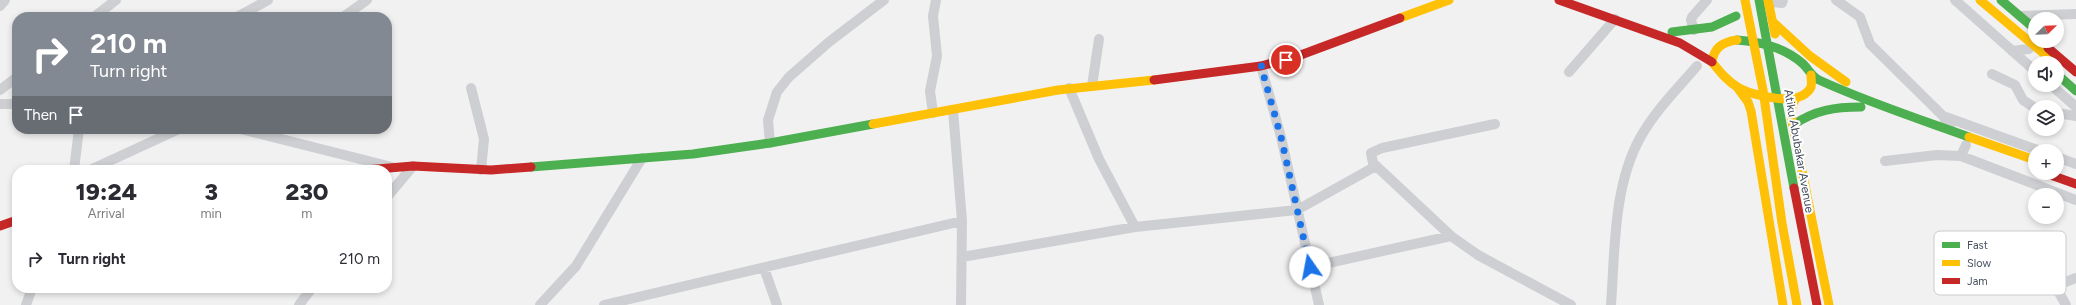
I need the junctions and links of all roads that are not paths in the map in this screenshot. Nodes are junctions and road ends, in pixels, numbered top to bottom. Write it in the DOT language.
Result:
graph roads {
  1 [pos="4,0"];
  2 [pos="116,0"];
  3 [pos="268,0"];
  4 [pos="367,0"];
  5 [pos="884,0"];
  6 [pos="936,0"];
  7 [pos="1449,0"];
  8 [pos="1559,0"];
  9 [pos="1584,0"];
  10 [pos="1707,0"];
  11 [pos="1745,0"];
  12 [pos="1783,0"];
  13 [pos="1836,0"];
  14 [pos="1955,0"];
  15 [pos="1973,0"];
  16 [pos="1980,0"];
  17 [pos="1992,0"];
  18 [pos="2002,0"];
  19 [pos="1763,1"];
  20 [pos="1734,5"];
  21 [pos="0,6"];
  22 [pos="100,12"];
  23 [pos="246,12"];
  24 [pos="350,12"];
  25 [pos="2076,14"];
  26 [pos="1736,16"];
  27 [pos="2020,16"];
  28 [pos="1615,19"];
  29 [pos="1772,21"];
  30 [pos="2028,23"];
  31 [pos="1694,30"];
  32 [pos="2028,31"];
  33 [pos="1672,32"];
  34 [pos="1656,34"];
  35 [pos="1099,39"];
  36 [pos="1696,40"];
  37 [pos="1728,41"];
  38 [pos="2048,48"];
  39 [pos="2057,48"];
  40 [pos="2029,49"];
  41 [pos="2012,51"];
  42 [pos="1793,56"];
  43 [pos="2036,56"];
  44 [pos="2046,56"];
  45 [pos="1712,62"];
  46 [pos="2076,64"];
  47 [pos="2028,65"];
  48 [pos="1261,66"];
  49 [pos="1699,68"];
  50 [pos="2064,71"];
  51 [pos="1569,72"];
  52 [pos="2076,72"];
  53 [pos="1992,74"];
  54 [pos="1811,75"];
  55 [pos="2064,80"];
  56 [pos="12,81"];
  57 [pos="2076,81"];
  58 [pos="1092,86"];
  59 [pos="1737,87"];
  60 [pos="471,88"];
  61 [pos="1069,88"];
  62 [pos="0,90"];
  63 [pos="2076,91"];
  64 [pos="1808,92"];
  65 [pos="2059,92"];
  66 [pos="1821,94"];
  67 [pos="1796,98"];
  68 [pos="1835,98"];
  69 [pos="2028,103"];
  70 [pos="0,104"];
  71 [pos="12,104"];
  72 [pos="1738,107"];
  73 [pos="1861,107"];
  74 [pos="1884,107"];
  75 [pos="2076,107"];
  76 [pos="953,110"];
  77 [pos="933,113"];
  78 [pos="2064,114"];
  79 [pos="1943,116"];
  80 [pos="2076,116"];
  81 [pos="1495,124"];
  82 [pos="1754,124"];
  83 [pos="1793,125"];
  84 [pos="1951,130"];
  85 [pos="78,134"];
  86 [pos="168,134"];
  87 [pos="261,134"];
  88 [pos="770,143"];
  89 [pos="1966,145"];
  90 [pos="2028,147"];
  91 [pos="1961,156"];
  92 [pos="642,158"];
  93 [pos="2028,158"];
  94 [pos="2064,160"];
  95 [pos="1885,161"];
  96 [pos="2076,164"];
  97 [pos="75,165"];
  98 [pos="101,165"];
  99 [pos="384,165"];
  100 [pos="413,166"];
  101 [pos="1376,166"];
  102 [pos="392,167"];
  103 [pos="2028,167"];
  104 [pos="481,170"];
  105 [pos="2064,174"];
  106 [pos="2064,179"];
  107 [pos="2074,182"];
  108 [pos="392,191"];
  109 [pos="2076,200"];
  110 [pos="1297,210"];
  111 [pos="962,221"];
  112 [pos="12,222"];
  113 [pos="0,226"];
  114 [pos="1134,227"];
  115 [pos="1451,236"];
  116 [pos="962,256"];
  117 [pos="1310,267"];
  118 [pos="764,268"];
  119 [pos="2076,278"];
  120 [pos="2066,282"];
  121 [pos="30,293"];
  122 [pos="308,293"];
  123 [pos="2060,295"];
  124 [pos="26,305"];
  125 [pos="299,305"];
  126 [pos="540,305"];
  127 [pos="604,305"];
  128 [pos="777,305"];
  129 [pos="961,305"];
  130 [pos="1319,305"];
  131 [pos="1571,305"];
  132 [pos="1611,305"];
  133 [pos="1783,305"];
  134 [pos="1797,305"];
  135 [pos="1817,305"];
  136 [pos="1829,305"];
  137 [pos="2066,305"];
  1 -- 21 [label="street"];
  2 -- 22 [label="street"];
  3 -- 23 [label="street"];
  4 -- 24 [label="street"];
  5 -- 88 [label="street"];
  6 -- 77 [label="street"];
  7 -- 48 [label="main road"];
  8 -- 28 [label="main road"];
  9 -- 33 [label="main road"];
  10 -- 31 [label="street"];
  11 -- 134 [label="main road"];
  12 -- 19 [label="street"];
  13 -- 79 [label="street"];
  14 -- 41 [label="street"];
  15 -- 40 [label="main road"];
  16 -- 44 [label="main road"];
  17 -- 32 [label="main road"];
  18 -- 27 [label="main road"];
  19 -- 29 [label="main road"];
  19 -- 135 [label="main road, Atiku Abubakar Avenue"];
  20 -- 26 [label="main road"];
  25 -- 27 [label="street"];
  26 -- 31 [label="main road"];
  26 -- 37 [label="main road"];
  27 -- 30 [label="main road"];
  28 -- 34 [label="main road"];
  28 -- 51 [label="street"];
  29 -- 42 [label="main road"];
  29 -- 74 [label="main road"];
  31 -- 33 [label="main road"];
  33 -- 36 [label="main road"];
  34 -- 45 [label="main road"];
  34 -- 49 [label="main road"];
  35 -- 58 [label="street"];
  37 -- 42 [label="main road"];
  37 -- 45 [label="main road"];
  38 -- 52 [label="main road"];
  39 -- 46 [label="main road"];
  40 -- 41 [label="street"];
  40 -- 43 [label="main road"];
  41 -- 47 [label="street"];
  42 -- 54 [label="main road"];
  45 -- 59 [label="main road"];
  48 -- 58 [label="main road"];
  48 -- 110 [label="street"];
  49 -- 132 [label="street"];
  50 -- 57 [label="main road"];
  53 -- 69 [label="street"];
  54 -- 64 [label="main road"];
  54 -- 74 [label="main road"];
  55 -- 63 [label="main road"];
  56 -- 62 [label="street"];
  58 -- 61 [label="main road"];
  59 -- 67 [label="main road"];
  59 -- 82 [label="main road"];
  60 -- 104 [label="street"];
  61 -- 76 [label="main road"];
  61 -- 114 [label="street"];
  64 -- 66 [label="main road"];
  64 -- 67 [label="main road"];
  65 -- 75 [label="street"];
  67 -- 83 [label="main road"];
  68 -- 73 [label="main road"];
  70 -- 71 [label="street"];
  72 -- 82 [label="main road"];
  73 -- 83 [label="main road"];
  73 -- 89 [label="main road"];
  74 -- 84 [label="main road"];
  76 -- 77 [label="main road"];
  76 -- 111 [label="street"];
  77 -- 88 [label="main road"];
  78 -- 80 [label="street"];
  79 -- 84 [label="street"];
  79 -- 90 [label="street"];
  81 -- 101 [label="street"];
  82 -- 133 [label="main road"];
  83 -- 136 [label="main road"];
  84 -- 93 [label="main road"];
  85 -- 97 [label="street"];
  86 -- 98 [label="street"];
  87 -- 99 [label="street"];
  88 -- 92 [label="main road"];
  89 -- 91 [label="street"];
  89 -- 103 [label="main road"];
  91 -- 95 [label="street"];
  91 -- 109 [label="street"];
  92 -- 104 [label="main road"];
  92 -- 126 [label="street"];
  94 -- 96 [label="street"];
  100 -- 102 [label="main road"];
  100 -- 104 [label="main road"];
  100 -- 108 [label="street"];
  101 -- 110 [label="street"];
  101 -- 115 [label="street"];
  105 -- 107 [label="main road"];
  106 -- 107 [label="main road"];
  110 -- 114 [label="street"];
  110 -- 117 [label="street"];
  111 -- 116 [label="street"];
  111 -- 118 [label="street"];
  112 -- 113 [label="main road"];
  114 -- 116 [label="street"];
  115 -- 117 [label="street"];
  115 -- 131 [label="street"];
  116 -- 129 [label="street"];
  117 -- 130 [label="street"];
  118 -- 127 [label="street"];
  118 -- 128 [label="street"];
  119 -- 120 [label="street"];
  121 -- 124 [label="street"];
  122 -- 125 [label="street"];
  123 -- 137 [label="street"];
}
